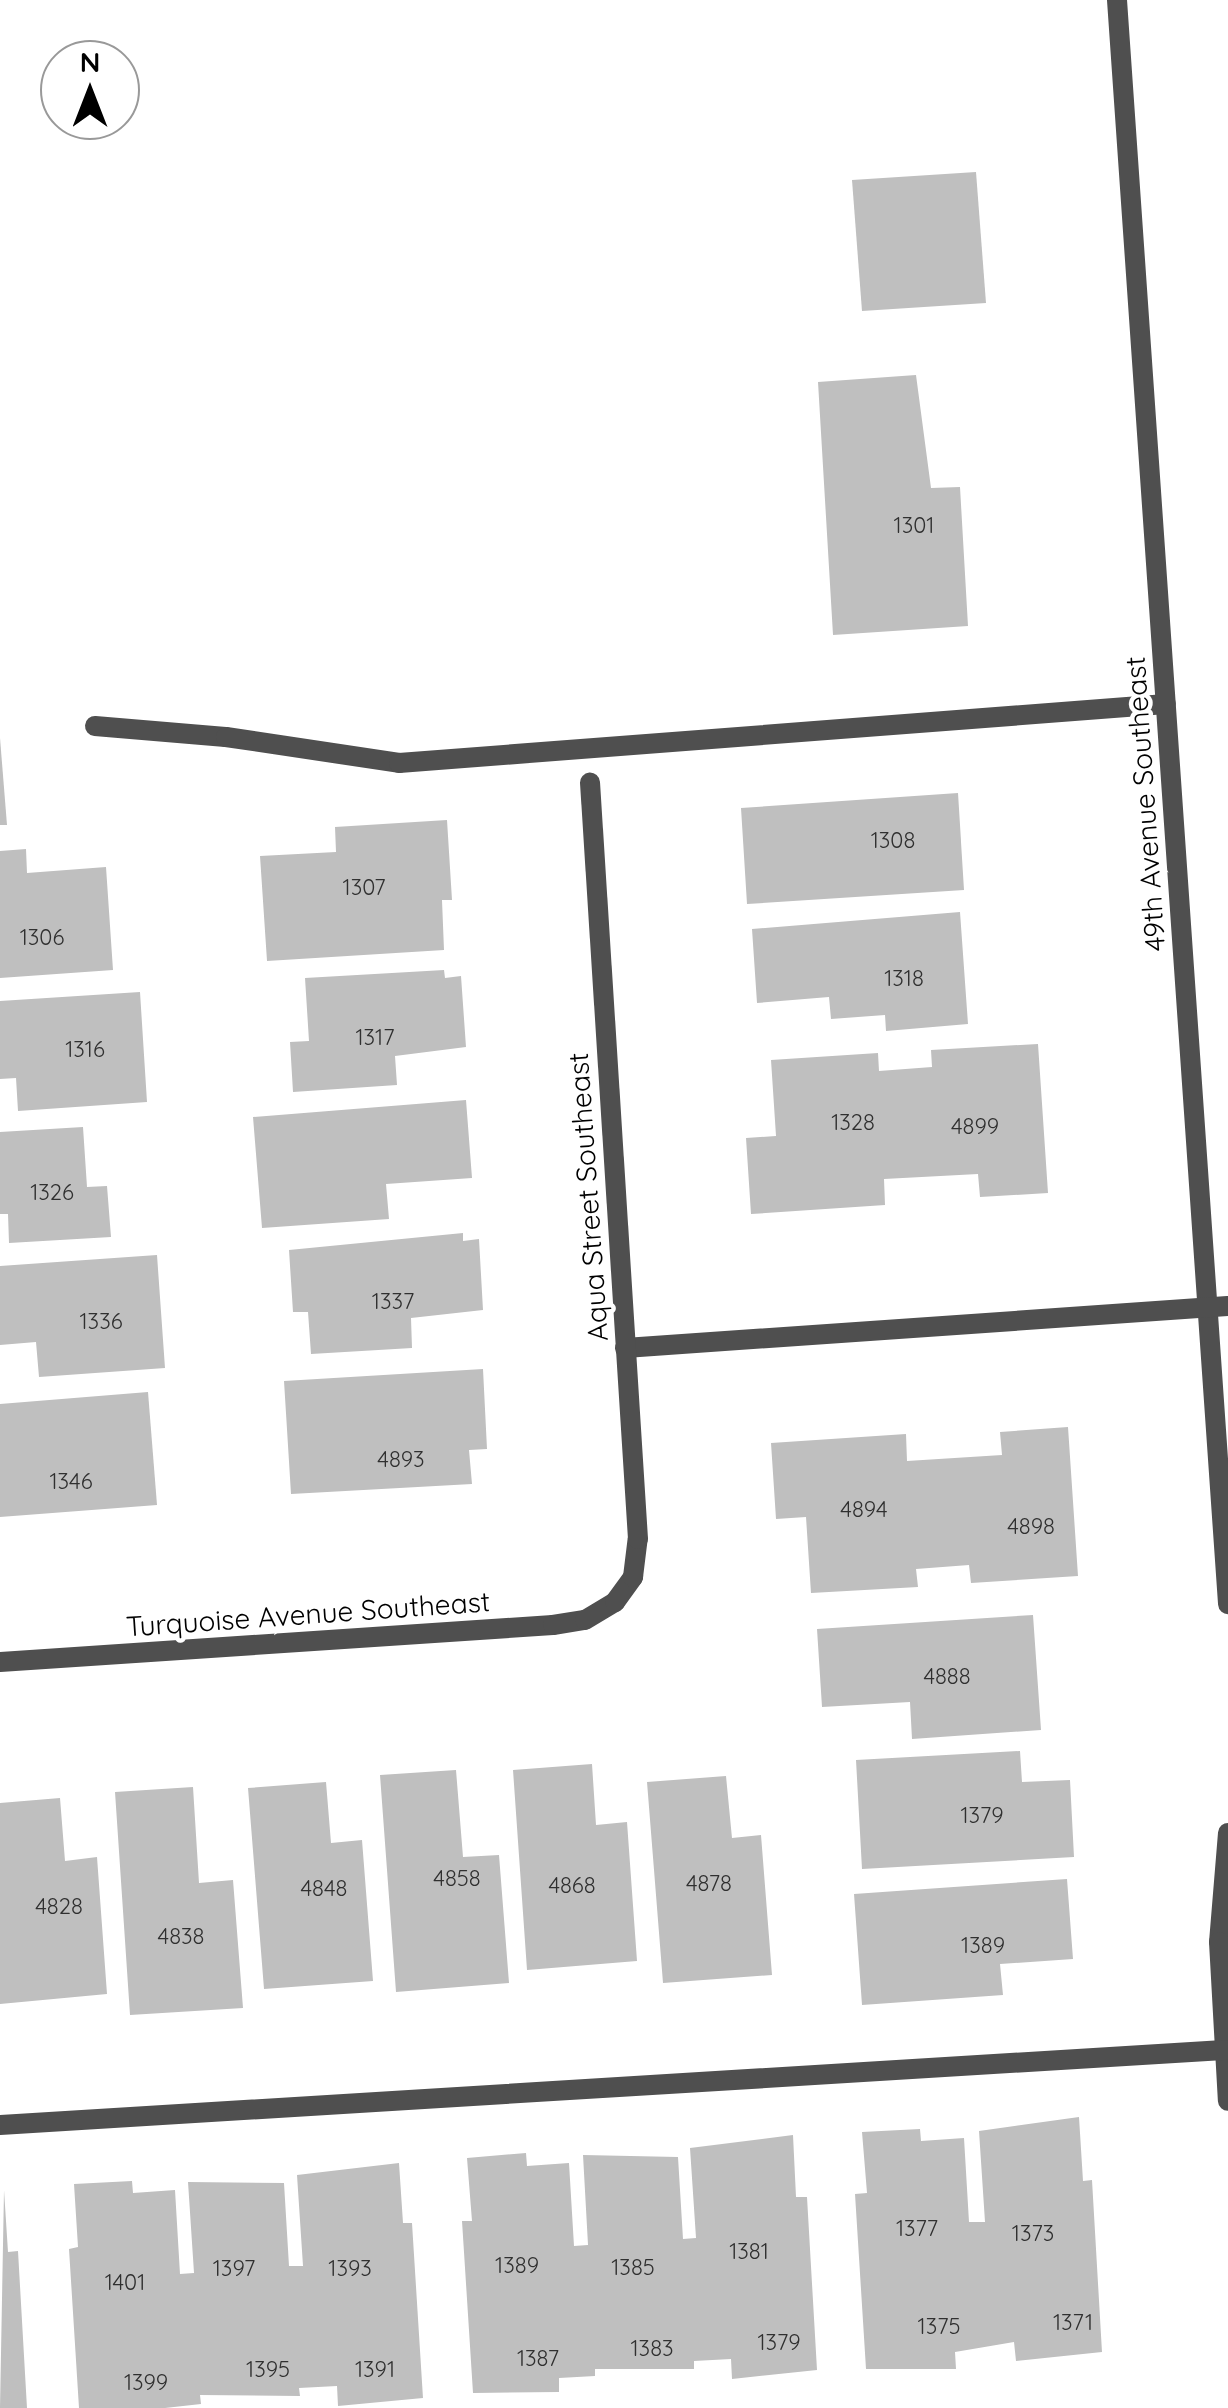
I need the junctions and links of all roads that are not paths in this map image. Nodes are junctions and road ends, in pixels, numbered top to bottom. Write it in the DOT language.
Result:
graph roads {
  1 [pos="1116,0"];
  2 [pos="1166,704"];
  3 [pos="96,726"];
  4 [pos="590,782"];
  5 [pos="1228,1306"];
  6 [pos="1206,1307"];
  7 [pos="625,1348"];
  8 [pos="616,1602"];
  9 [pos="1228,1604"];
  10 [pos="0,1662"];
  11 [pos="1228,1834"];
  12 [pos="1224,2050"];
  13 [pos="1228,2101"];
  14 [pos="0,2124"];
  1 -- 2 [label="street, 49th Avenue Southeast"];
  2 -- 3 [label="street"];
  2 -- 6 [label="street, 49th Avenue Southeast"];
  4 -- 7 [label="street, Aqua Street Southeast"];
  5 -- 6 [label="street"];
  6 -- 7 [label="street"];
  6 -- 9 [label="street, 49th Avenue Southeast"];
  7 -- 8 [label="street, Aqua Street Southeast"];
  8 -- 10 [label="street, Turquoise Avenue Southeast"];
  11 -- 12 [label="street"];
  12 -- 13 [label="street"];
  12 -- 14 [label="street"];
}
